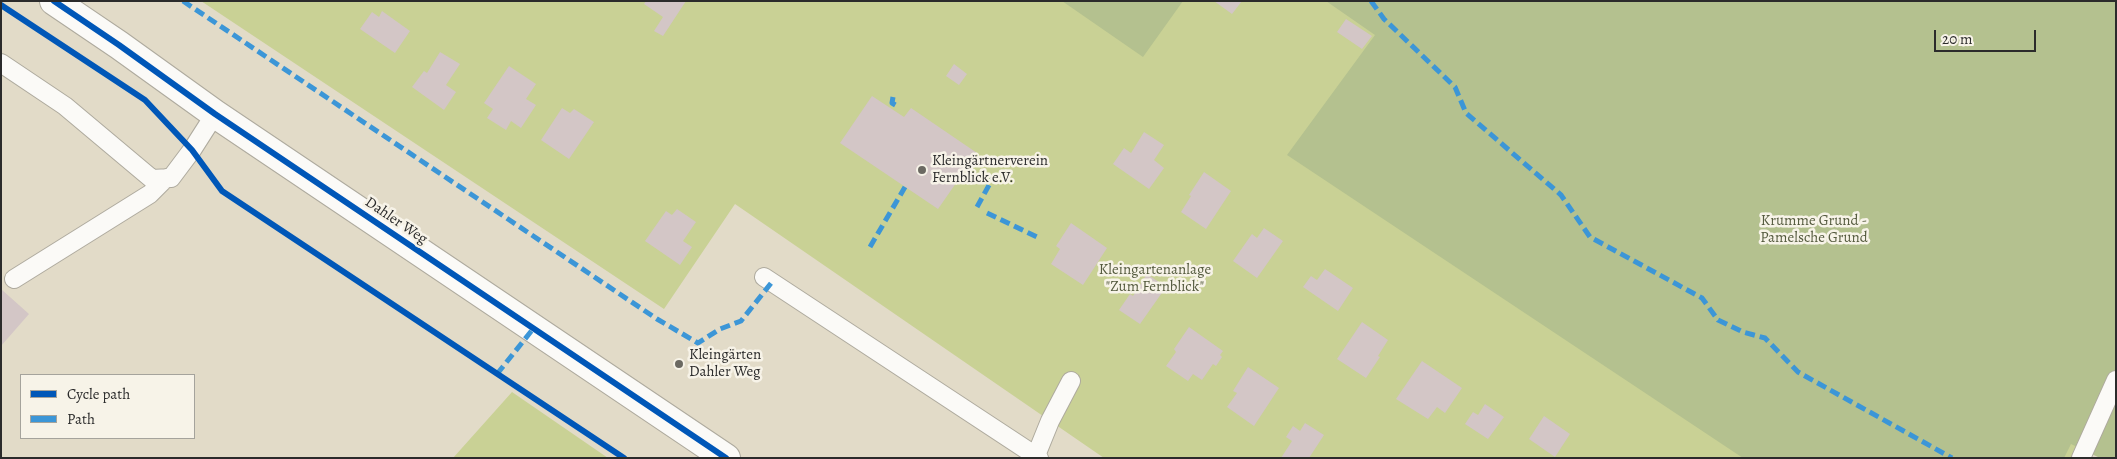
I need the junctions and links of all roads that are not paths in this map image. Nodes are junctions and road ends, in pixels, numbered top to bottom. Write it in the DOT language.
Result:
graph roads {
  1 [pos="54,1"];
  2 [pos="1,63"];
  3 [pos="215,114"];
  4 [pos="166,178"];
  5 [pos="764,277"];
  6 [pos="14,278"];
  7 [pos="2116,380"];
  8 [pos="1071,381"];
  9 [pos="1036,457"];
  10 [pos="726,458"];
  11 [pos="2081,458"];
  1 -- 3 [label="street, Dahler Weg"];
  2 -- 4 [label="lane"];
  3 -- 4 [label="lane"];
  3 -- 10 [label="street, Dahler Weg"];
  4 -- 6 [label="lane"];
  5 -- 9 [label="lane"];
  7 -- 11 [label="lane"];
  8 -- 9 [label="lane"];
}
